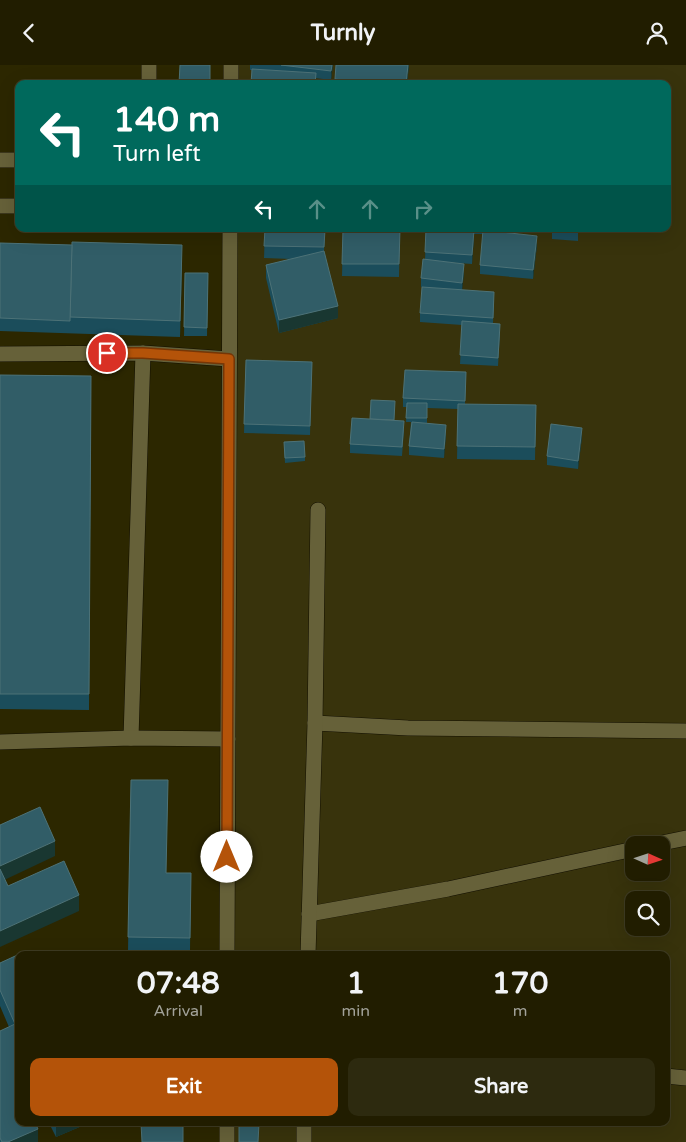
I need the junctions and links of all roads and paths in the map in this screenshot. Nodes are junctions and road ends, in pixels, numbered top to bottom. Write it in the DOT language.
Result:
graph roads {
  1 [pos="148,65"];
  2 [pos="231,65"];
  3 [pos="149,80"];
  4 [pos="231,80"];
  5 [pos="0,160"];
  6 [pos="15,160"];
  7 [pos="0,206"];
  8 [pos="15,206"];
  9 [pos="230,232"];
  10 [pos="143,353"];
  11 [pos="0,355"];
  12 [pos="229,359"];
  13 [pos="318,510"];
  14 [pos="315,723"];
  15 [pos="686,731"];
  16 [pos="131,738"];
  17 [pos="228,739"];
  18 [pos="0,742"];
  19 [pos="686,838"];
  20 [pos="670,841"];
  21 [pos="625,851"];
  22 [pos="309,914"];
  23 [pos="227,951"];
  24 [pos="308,951"];
  25 [pos="670,1076"];
  26 [pos="686,1078"];
  27 [pos="227,1126"];
  28 [pos="304,1126"];
  29 [pos="227,1142"];
  30 [pos="304,1142"];
  1 -- 3 [label="street"];
  2 -- 4 [label="street"];
  5 -- 6 [label="street"];
  7 -- 8 [label="street"];
  9 -- 12 [label="street"];
  10 -- 11 [label="street"];
  10 -- 12 [label="street"];
  10 -- 16 [label="street"];
  12 -- 17 [label="street"];
  13 -- 14 [label="street"];
  14 -- 15 [label="street"];
  14 -- 22 [label="street"];
  16 -- 17 [label="street"];
  16 -- 18 [label="street"];
  17 -- 23 [label="street"];
  19 -- 20 [label="street"];
  21 -- 22 [label="street"];
  22 -- 24 [label="street"];
  25 -- 26 [label="street"];
  27 -- 29 [label="street"];
  28 -- 30 [label="street"];
}
